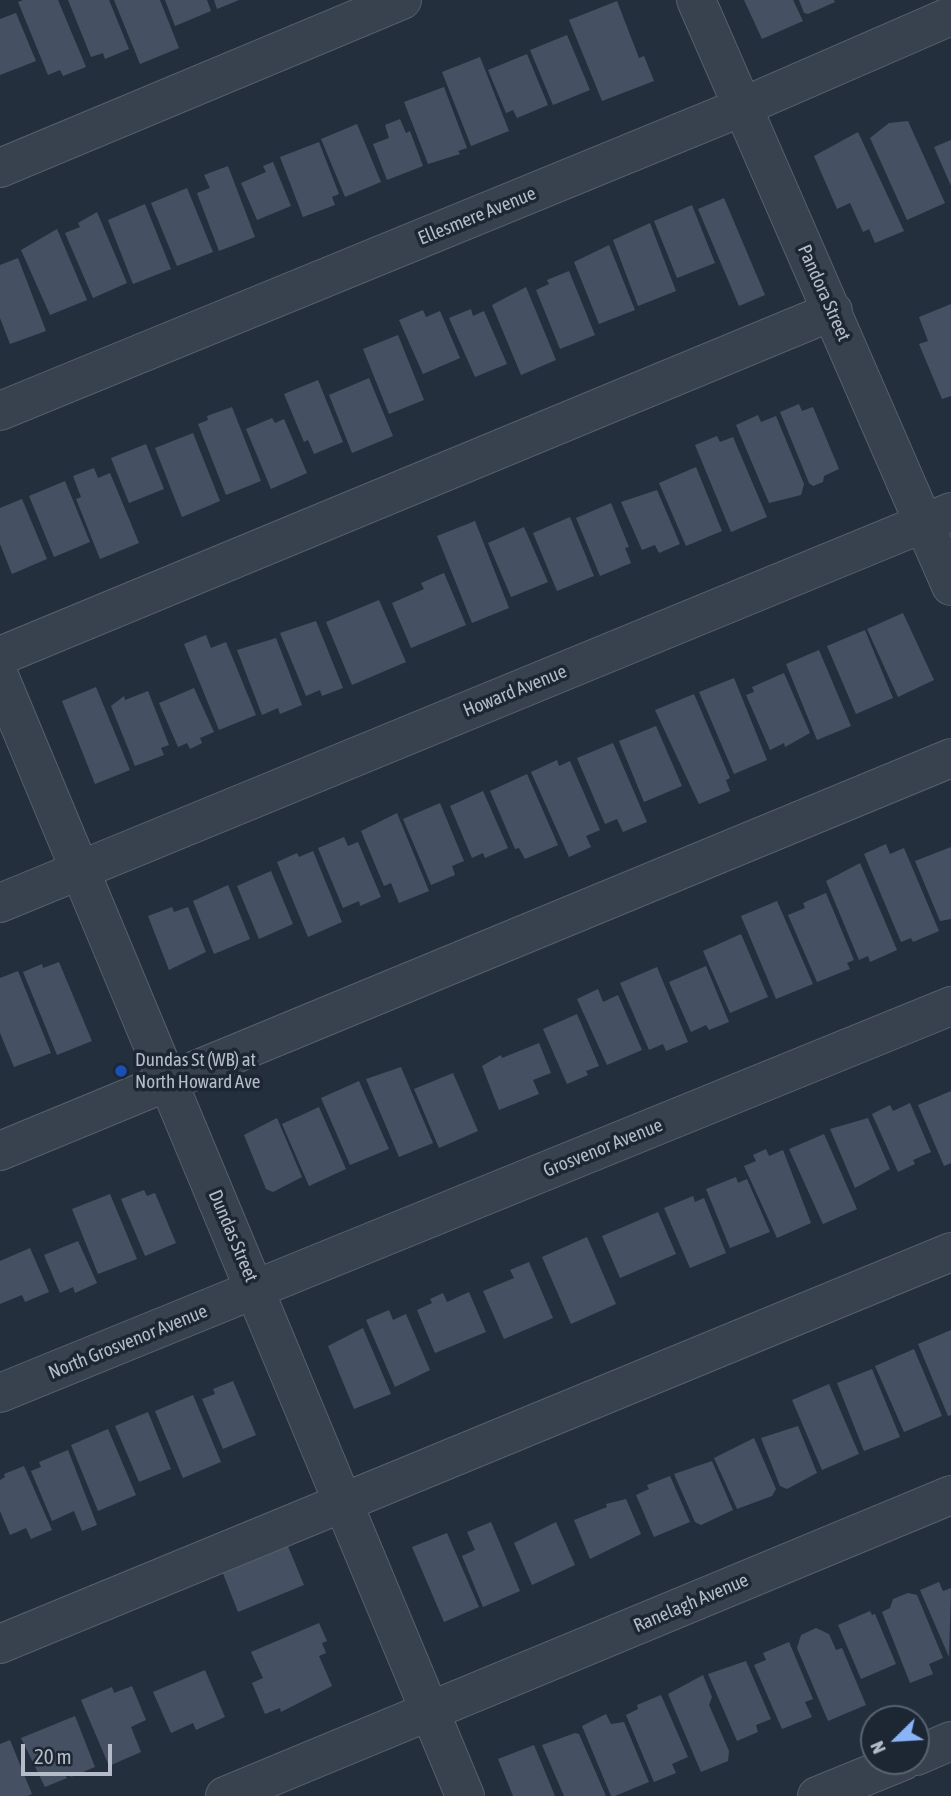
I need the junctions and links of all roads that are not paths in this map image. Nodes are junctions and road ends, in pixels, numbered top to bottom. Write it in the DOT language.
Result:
graph roads {
  1 [pos="402,0"];
  2 [pos="696,0"];
  3 [pos="951,16"];
  4 [pos="742,107"];
  5 [pos="0,168"];
  6 [pos="832,311"];
  7 [pos="0,411"];
  8 [pos="938,517"];
  9 [pos="951,586"];
  10 [pos="0,656"];
  11 [pos="0,678"];
  12 [pos="951,758"];
  13 [pos="79,870"];
  14 [pos="0,903"];
  15 [pos="951,1006"];
  16 [pos="168,1082"];
  17 [pos="0,1152"];
  18 [pos="951,1252"];
  19 [pos="256,1291"];
  20 [pos="0,1393"];
  21 [pos="951,1495"];
  22 [pos="345,1504"];
  23 [pos="0,1644"];
  24 [pos="431,1713"];
  25 [pos="951,1741"];
  26 [pos="930,1750"];
  27 [pos="869,1775"];
  28 [pos="225,1796"];
  29 [pos="465,1796"];
  30 [pos="817,1796"];
  1 -- 5 [label="street"];
  2 -- 4 [label="street, Pandora Street"];
  3 -- 4 [label="street, Ellesmere Avenue"];
  4 -- 6 [label="street, Pandora Street"];
  4 -- 7 [label="street, Ellesmere Avenue"];
  6 -- 8 [label="street, Pandora Street"];
  6 -- 10 [label="street"];
  8 -- 9 [label="street, Pandora Street"];
  8 -- 13 [label="street, Howard Avenue"];
  11 -- 13 [label="street, Dundas Street"];
  12 -- 16 [label="street"];
  13 -- 14 [label="street, Howard Avenue"];
  13 -- 16 [label="street, Dundas Street"];
  15 -- 19 [label="street, Grosvenor Avenue"];
  16 -- 17 [label="street"];
  16 -- 19 [label="street, Dundas Street"];
  18 -- 22 [label="street"];
  19 -- 20 [label="street, North Grosvenor Avenue"];
  19 -- 22 [label="street, Dundas Street"];
  21 -- 24 [label="street, Ranelagh Avenue"];
  22 -- 23 [label="street"];
  22 -- 24 [label="street, Dundas Street"];
  24 -- 28 [label="street, Ranelagh Avenue"];
  24 -- 29 [label="street, Dundas Street"];
  25 -- 26 [label="street"];
  27 -- 30 [label="street"];
}
